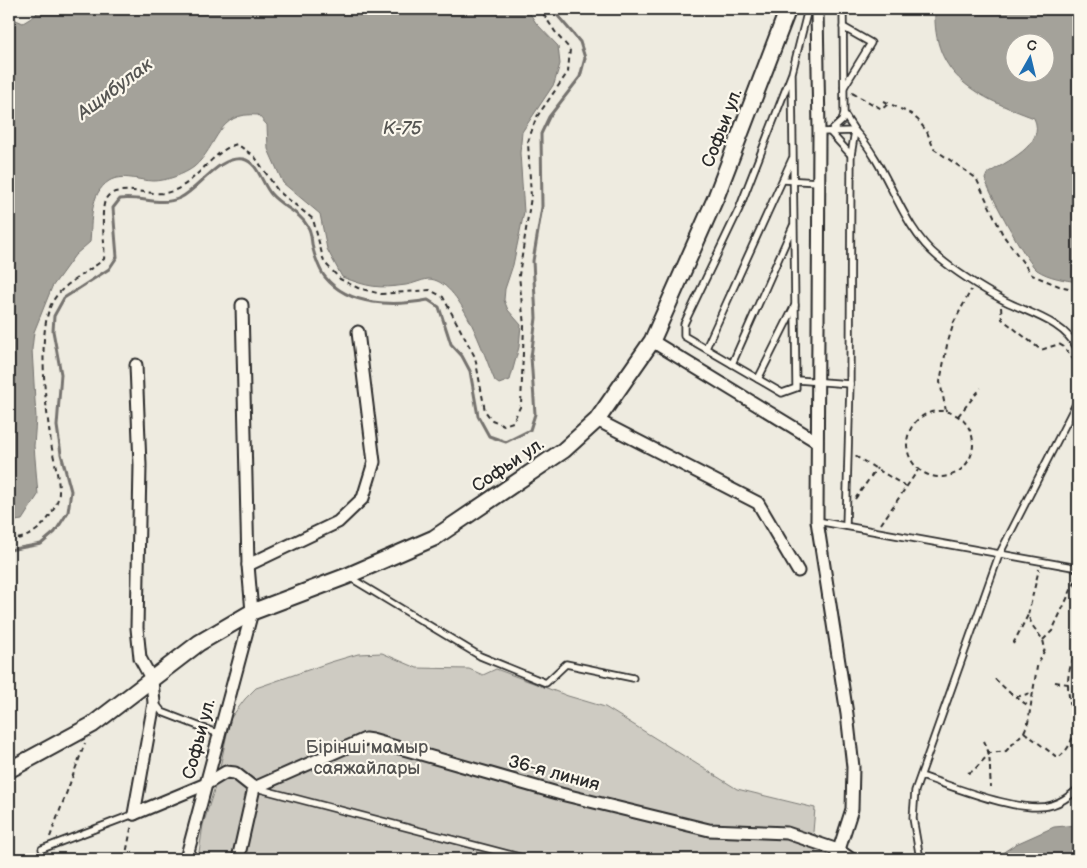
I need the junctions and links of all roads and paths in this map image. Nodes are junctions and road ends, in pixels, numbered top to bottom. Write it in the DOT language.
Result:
graph roads {
  1 [pos="540,9"];
  2 [pos="788,9"];
  3 [pos="808,9"];
  4 [pos="817,9"];
  5 [pos="843,9"];
  6 [pos="844,27"];
  7 [pos="792,73"];
  8 [pos="844,88"];
  9 [pos="884,101"];
  10 [pos="889,103"];
  11 [pos="844,114"];
  12 [pos="855,131"];
  13 [pos="825,132"];
  14 [pos="850,155"];
  15 [pos="793,158"];
  16 [pos="783,180"];
  17 [pos="794,181"];
  18 [pos="819,182"];
  19 [pos="794,224"];
  20 [pos="975,282"];
  21 [pos="1078,290"];
  22 [pos="1003,300"];
  23 [pos="795,304"];
  24 [pos="242,305"];
  25 [pos="358,332"];
  26 [pos="652,341"];
  27 [pos="706,348"];
  28 [pos="1078,350"];
  29 [pos="732,364"];
  30 [pos="136,365"];
  31 [pos="1078,366"];
  32 [pos="758,379"];
  33 [pos="797,380"];
  34 [pos="817,382"];
  35 [pos="850,384"];
  36 [pos="981,388"];
  37 [pos="1078,400"];
  38 [pos="946,411"];
  39 [pos="958,416"];
  40 [pos="597,420"];
  41 [pos="816,441"];
  42 [pos="848,451"];
  43 [pos="876,468"];
  44 [pos="918,470"];
  45 [pos="907,487"];
  46 [pos="846,509"];
  47 [pos="817,521"];
  48 [pos="846,526"];
  49 [pos="875,533"];
  50 [pos="9,540"];
  51 [pos="999,555"];
  52 [pos="1040,562"];
  53 [pos="248,566"];
  54 [pos="1078,568"];
  55 [pos="798,571"];
  56 [pos="1078,575"];
  57 [pos="347,576"];
  58 [pos="1075,582"];
  59 [pos="1078,596"];
  60 [pos="252,612"];
  61 [pos="1028,615"];
  62 [pos="1043,640"];
  63 [pos="1013,644"];
  64 [pos="1078,646"];
  65 [pos="633,678"];
  66 [pos="995,679"];
  67 [pos="152,680"];
  68 [pos="1055,682"];
  69 [pos="1078,683"];
  70 [pos="1068,684"];
  71 [pos="1032,693"];
  72 [pos="1016,697"];
  73 [pos="154,703"];
  74 [pos="1030,707"];
  75 [pos="92,725"];
  76 [pos="1024,732"];
  77 [pos="220,734"];
  78 [pos="984,741"];
  79 [pos="990,753"];
  80 [pos="9,770"];
  81 [pos="968,773"];
  82 [pos="921,776"];
  83 [pos="206,784"];
  84 [pos="991,787"];
  85 [pos="254,788"];
  86 [pos="1078,789"];
  87 [pos="134,814"];
  88 [pos="42,849"];
  89 [pos="837,854"];
  90 [pos="126,859"];
  91 [pos="186,859"];
  92 [pos="238,859"];
  93 [pos="527,859"];
  94 [pos="851,859"];
  95 [pos="920,859"];
  1 -- 50 [label="path"];
  2 -- 26 [label="street, Софьи ул."];
  3 -- 7 [label="lane"];
  4 -- 13 [label="street"];
  5 -- 6 [label="lane"];
  6 -- 8 [label="lane"];
  6 -- 8 [label="lane"];
  7 -- 15 [label="lane"];
  7 -- 27 [label="lane"];
  8 -- 10 [label="path"];
  8 -- 11 [label="lane"];
  9 -- 10 [label="path"];
  10 -- 21 [label="path"];
  11 -- 12 [label="lane"];
  11 -- 13 [label="lane"];
  12 -- 13 [label="lane"];
  12 -- 14 [label="lane"];
  12 -- 20 [label="lane"];
  13 -- 14 [label="lane"];
  13 -- 18 [label="street"];
  14 -- 35 [label="lane"];
  15 -- 16 [label="lane"];
  15 -- 17 [label="lane"];
  16 -- 17 [label="lane"];
  16 -- 27 [label="lane"];
  17 -- 18 [label="lane"];
  17 -- 19 [label="lane"];
  18 -- 34 [label="street"];
  19 -- 23 [label="lane"];
  19 -- 29 [label="lane"];
  20 -- 22 [label="lane"];
  20 -- 38 [label="path"];
  22 -- 28 [label="lane"];
  22 -- 31 [label="path"];
  23 -- 32 [label="lane"];
  23 -- 33 [label="lane"];
  24 -- 53 [label="street"];
  25 -- 53 [label="street"];
  26 -- 40 [label="street, Софьи ул."];
  26 -- 41 [label="street"];
  27 -- 29 [label="lane"];
  29 -- 32 [label="lane"];
  30 -- 67 [label="street"];
  32 -- 33 [label="lane"];
  33 -- 34 [label="lane"];
  34 -- 35 [label="lane"];
  34 -- 41 [label="street"];
  35 -- 42 [label="lane"];
  36 -- 39 [label="path"];
  37 -- 51 [label="lane"];
  38 -- 39 [label="path"];
  38 -- 44 [label="path"];
  39 -- 44 [label="path"];
  40 -- 55 [label="street"];
  40 -- 57 [label="street, Софьи ул."];
  41 -- 47 [label="street"];
  42 -- 43 [label="path"];
  42 -- 46 [label="lane"];
  43 -- 45 [label="path"];
  43 -- 46 [label="path"];
  44 -- 45 [label="path"];
  45 -- 49 [label="path"];
  46 -- 48 [label="lane"];
  47 -- 48 [label="lane"];
  47 -- 89 [label="street"];
  48 -- 49 [label="lane"];
  49 -- 51 [label="lane"];
  51 -- 52 [label="lane"];
  51 -- 82 [label="lane"];
  52 -- 54 [label="lane"];
  52 -- 61 [label="path"];
  53 -- 60 [label="street"];
  56 -- 58 [label="path"];
  57 -- 60 [label="street, Софьи ул."];
  57 -- 65 [label="lane"];
  58 -- 59 [label="path"];
  58 -- 62 [label="path"];
  60 -- 67 [label="street"];
  60 -- 77 [label="street, Софьи ул."];
  61 -- 62 [label="path"];
  61 -- 63 [label="path"];
  62 -- 71 [label="path"];
  64 -- 70 [label="path"];
  66 -- 72 [label="path"];
  67 -- 73 [label="street"];
  67 -- 75 [label="street"];
  68 -- 70 [label="path"];
  69 -- 70 [label="path"];
  70 -- 76 [label="path"];
  71 -- 72 [label="path"];
  71 -- 74 [label="path"];
  72 -- 74 [label="path"];
  73 -- 77 [label="lane"];
  73 -- 87 [label="street"];
  74 -- 76 [label="path"];
  75 -- 80 [label="street"];
  75 -- 88 [label="path"];
  76 -- 79 [label="path"];
  77 -- 83 [label="street, Софьи ул."];
  78 -- 79 [label="path"];
  79 -- 81 [label="path"];
  79 -- 84 [label="path"];
  82 -- 86 [label="lane"];
  82 -- 95 [label="lane"];
  83 -- 85 [label="street"];
  83 -- 87 [label="street"];
  83 -- 91 [label="street, Софьи ул."];
  85 -- 89 [label="street, 36-я линия"];
  85 -- 92 [label="street"];
  85 -- 93 [label="lane"];
  87 -- 88 [label="lane"];
  87 -- 90 [label="path"];
  89 -- 94 [label="street, 36-я линия"];
}
